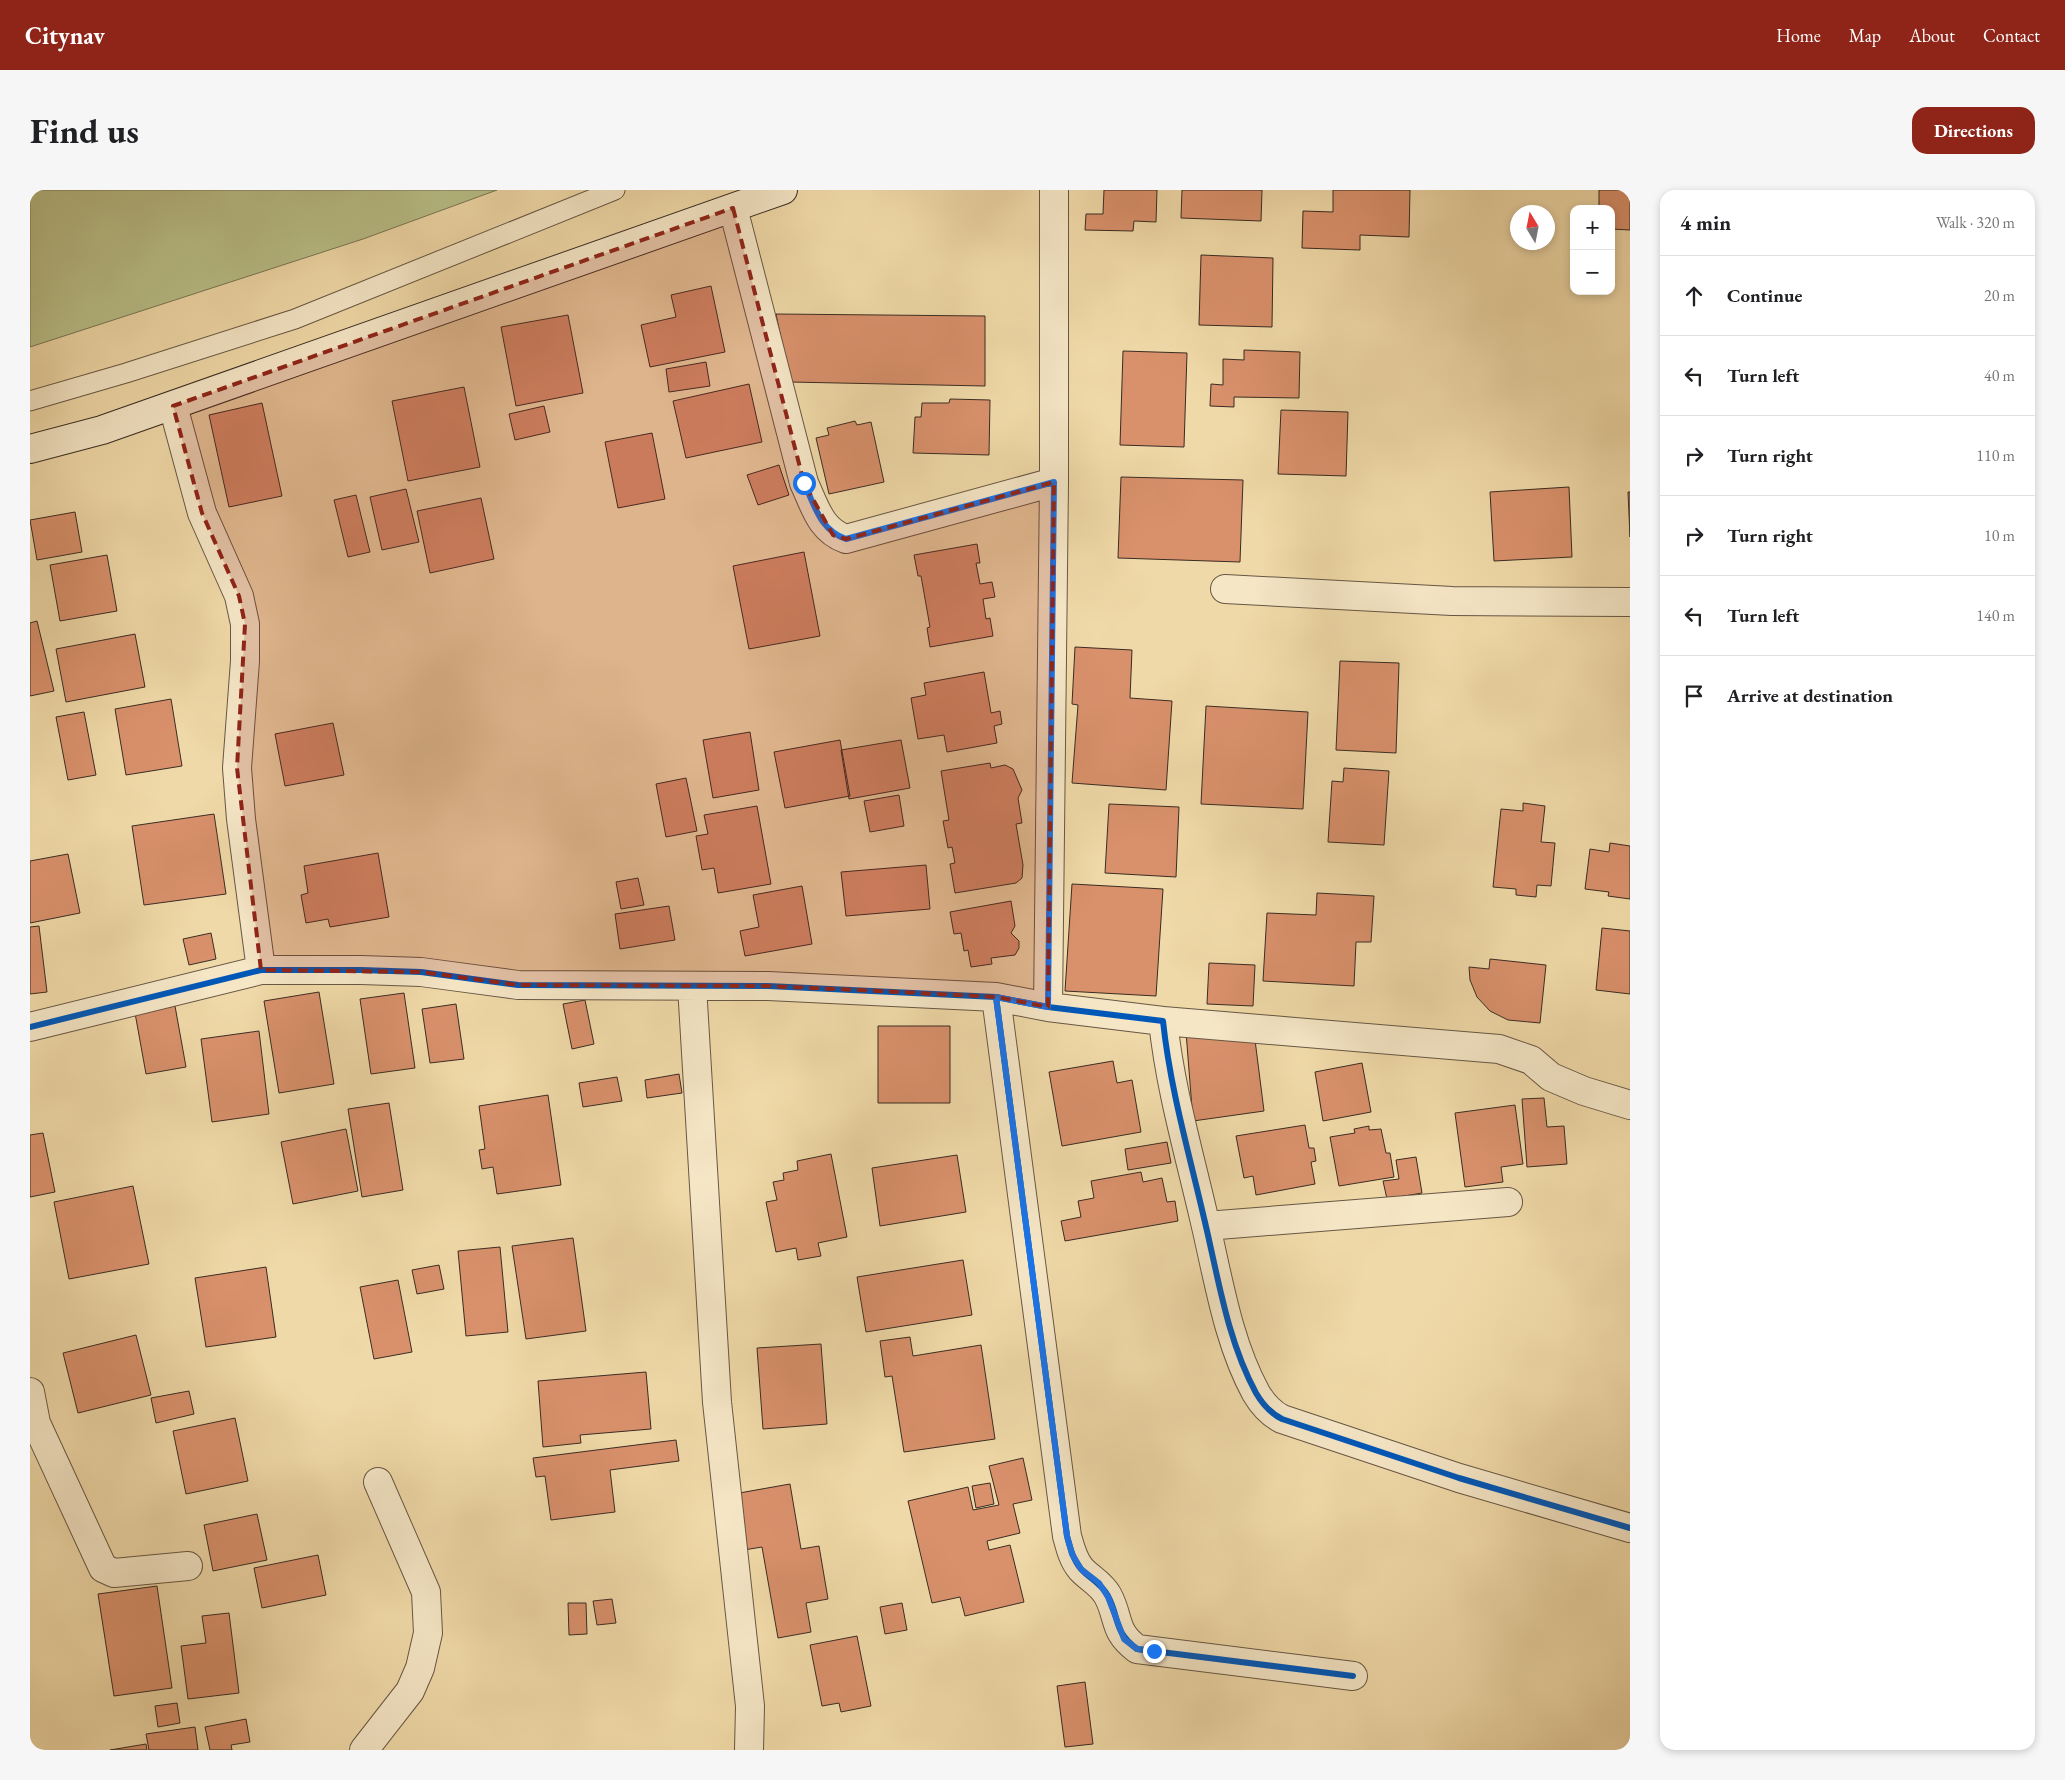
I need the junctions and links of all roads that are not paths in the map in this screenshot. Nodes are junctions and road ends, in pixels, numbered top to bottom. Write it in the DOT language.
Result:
graph roads {
  1 [pos="615,190"];
  2 [pos="783,190"];
  3 [pos="1054,190"];
  4 [pos="733,208"];
  5 [pos="30,400"];
  6 [pos="173,406"];
  7 [pos="30,449"];
  8 [pos="1054,482"];
  9 [pos="1225,589"];
  10 [pos="1630,602"];
  11 [pos="261,970"];
  12 [pos="692,986"];
  13 [pos="996,997"];
  14 [pos="1048,1007"];
  15 [pos="1163,1022"];
  16 [pos="30,1027"];
  17 [pos="1630,1105"];
  18 [pos="1508,1202"];
  19 [pos="1206,1226"];
  20 [pos="30,1392"];
  21 [pos="378,1482"];
  22 [pos="1630,1528"];
  23 [pos="188,1566"];
  24 [pos="1353,1676"];
  25 [pos="364,1750"];
  26 [pos="749,1750"];
  1 -- 5 [label="lane"];
  2 -- 4 [label="street"];
  3 -- 8 [label="street"];
  4 -- 6 [label="street"];
  4 -- 8 [label="street"];
  6 -- 7 [label="street"];
  6 -- 11 [label="street"];
  8 -- 14 [label="street"];
  9 -- 10 [label="street"];
  11 -- 12 [label="street"];
  11 -- 16 [label="street"];
  12 -- 13 [label="street"];
  12 -- 26 [label="street"];
  13 -- 14 [label="street"];
  13 -- 24 [label="street"];
  14 -- 15 [label="street"];
  15 -- 17 [label="street"];
  15 -- 19 [label="street"];
  18 -- 19 [label="street"];
  19 -- 22 [label="street"];
  20 -- 23 [label="street"];
  21 -- 25 [label="street"];
}
